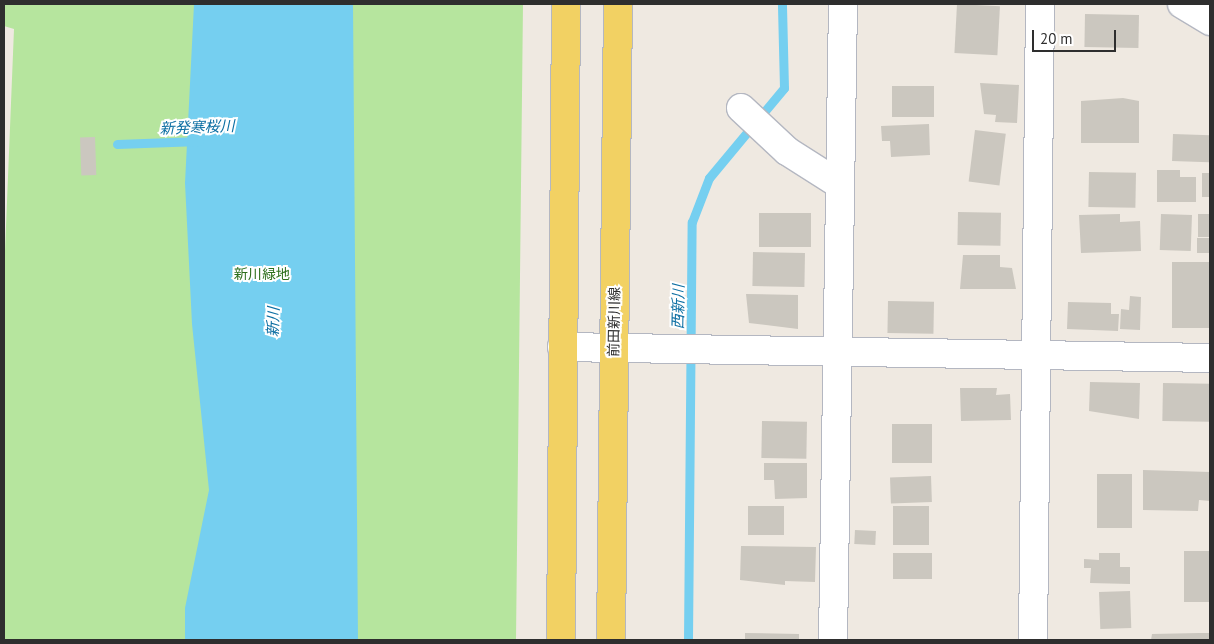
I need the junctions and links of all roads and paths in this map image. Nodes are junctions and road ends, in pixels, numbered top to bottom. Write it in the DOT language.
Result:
graph roads {
  1 [pos="566,4"];
  2 [pos="618,4"];
  3 [pos="843,4"];
  4 [pos="1040,4"];
  5 [pos="1182,4"];
  6 [pos="1210,21"];
  7 [pos="745,112"];
  8 [pos="839,184"];
  9 [pos="562,347"];
  10 [pos="613,350"];
  11 [pos="835,352"];
  12 [pos="1035,356"];
  13 [pos="1210,358"];
  14 [pos="561,640"];
  15 [pos="611,640"];
  16 [pos="833,640"];
  17 [pos="1033,640"];
  1 -- 9 [label="main road"];
  2 -- 10 [label="main road, 前田新川線"];
  3 -- 8 [label="street"];
  4 -- 12 [label="street"];
  5 -- 6 [label="street"];
  7 -- 8 [label="street"];
  8 -- 11 [label="street"];
  9 -- 10 [label="street"];
  9 -- 14 [label="main road"];
  10 -- 11 [label="street"];
  10 -- 15 [label="main road, 前田新川線"];
  11 -- 12 [label="street"];
  11 -- 16 [label="street"];
  12 -- 13 [label="street"];
  12 -- 17 [label="street"];
}
